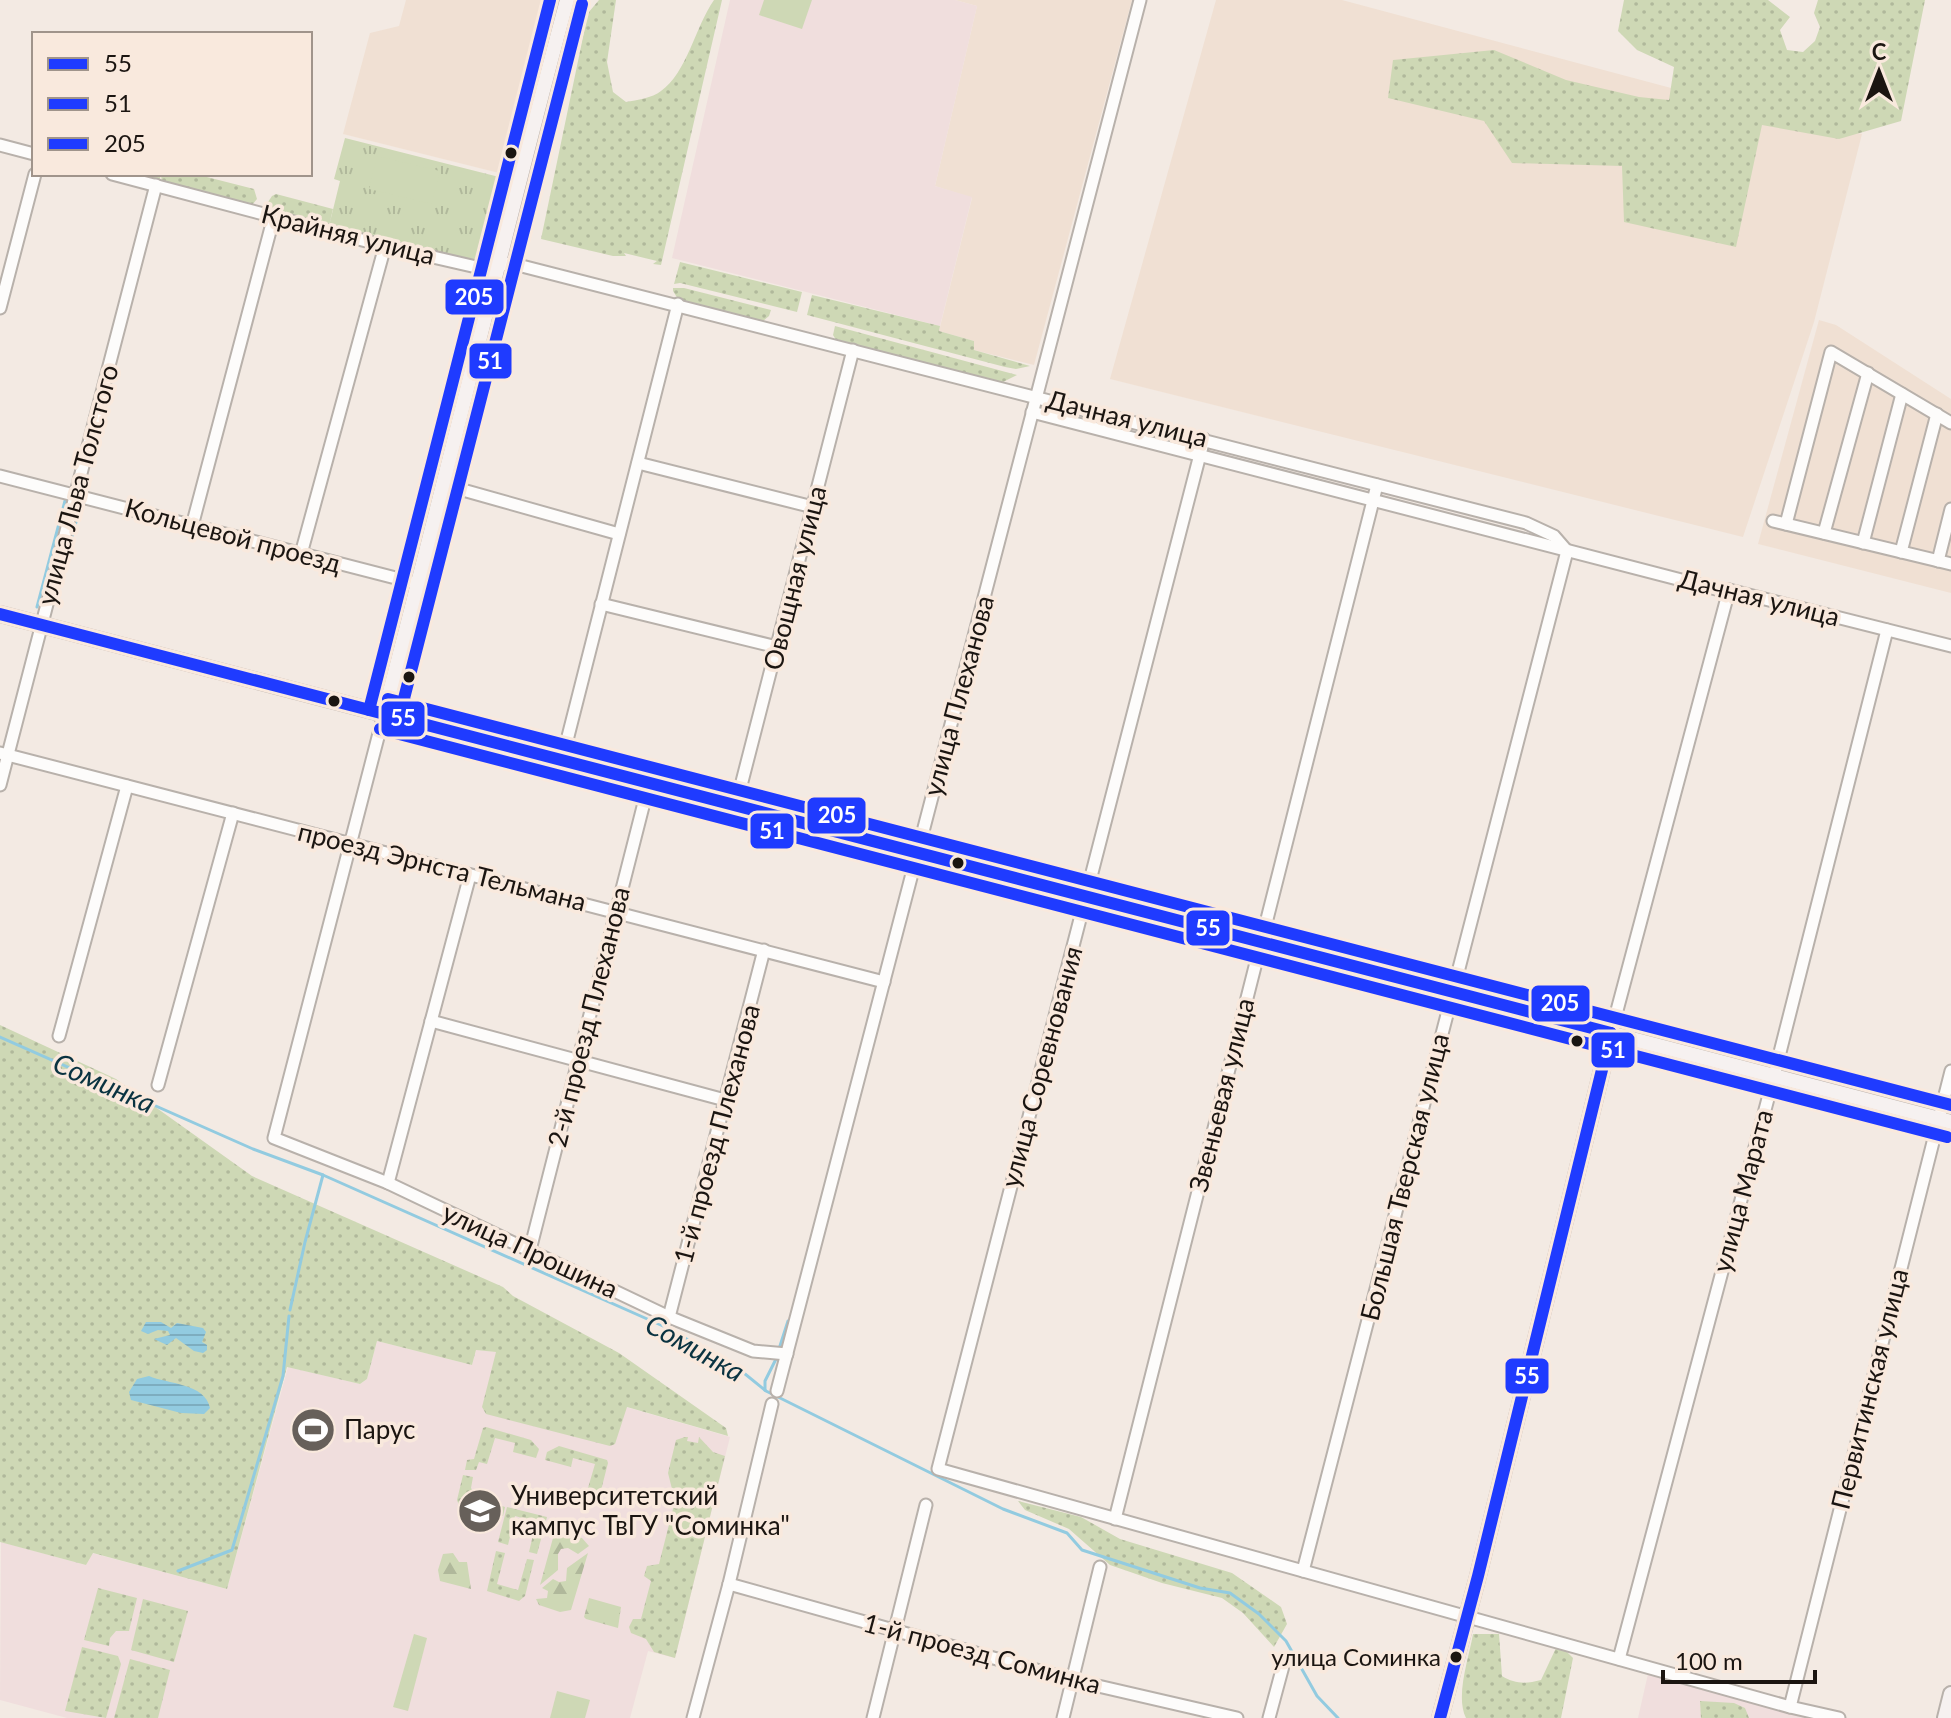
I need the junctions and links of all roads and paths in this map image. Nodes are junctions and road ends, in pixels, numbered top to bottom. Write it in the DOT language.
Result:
graph roads {
  1 [pos="567,0"];
  2 [pos="1140,0"];
  3 [pos="0,145"];
  4 [pos="32,153"];
  5 [pos="34,176"];
  6 [pos="120,176"];
  7 [pos="156,185"];
  8 [pos="274,216"];
  9 [pos="385,246"];
  10 [pos="497,267"];
  11 [pos="678,304"];
  12 [pos="0,308"];
  13 [pos="853,350"];
  14 [pos="1868,373"];
  15 [pos="1902,394"];
  16 [pos="1037,396"];
  17 [pos="1032,412"];
  18 [pos="1937,414"];
  19 [pos="1951,423"];
  20 [pos="1204,439"];
  21 [pos="1200,456"];
  22 [pos="638,463"];
  23 [pos="0,476"];
  24 [pos="445,485"];
  25 [pos="1377,485"];
  26 [pos="76,496"];
  27 [pos="1373,501"];
  28 [pos="813,507"];
  29 [pos="1951,509"];
  30 [pos="1773,521"];
  31 [pos="1786,524"];
  32 [pos="192,526"];
  33 [pos="1824,533"];
  34 [pos="619,534"];
  35 [pos="1863,543"];
  36 [pos="1567,551"];
  37 [pos="1901,552"];
  38 [pos="301,554"];
  39 [pos="1938,561"];
  40 [pos="1951,564"];
  41 [pos="419,584"];
  42 [pos="1729,590"];
  43 [pos="601,604"];
  44 [pos="0,614"];
  45 [pos="40,625"];
  46 [pos="1887,630"];
  47 [pos="1951,646"];
  48 [pos="777,647"];
  49 [pos="384,714"];
  50 [pos="4,754"];
  51 [pos="562,760"];
  52 [pos="649,783"];
  53 [pos="0,785"];
  54 [pos="127,786"];
  55 [pos="736,805"];
  56 [pos="233,813"];
  57 [pos="350,844"];
  58 [pos="918,852"];
  59 [pos="470,875"];
  60 [pos="1086,896"];
  61 [pos="616,911"];
  62 [pos="1261,943"];
  63 [pos="764,950"];
  64 [pos="884,982"];
  65 [pos="1453,991"];
  66 [pos="431,1021"];
  67 [pos="1611,1033"];
  68 [pos="59,1036"];
  69 [pos="578,1061"];
  70 [pos="1951,1071"];
  71 [pos="1774,1076"];
  72 [pos="158,1085"];
  73 [pos="725,1100"];
  74 [pos="1945,1120"];
  75 [pos="388,1183"];
  76 [pos="530,1250"];
  77 [pos="669,1317"];
  78 [pos="787,1354"];
  79 [pos="777,1391"];
  80 [pos="772,1404"];
  81 [pos="926,1505"];
  82 [pos="1115,1519"];
  83 [pos="1100,1567"];
  84 [pos="1303,1571"];
  85 [pos="729,1584"];
  86 [pos="1467,1617"];
  87 [pos="895,1630"];
  88 [pos="1619,1659"];
  89 [pos="1283,1666"];
  90 [pos="1072,1680"];
  91 [pos="1951,1694"];
  92 [pos="1790,1707"];
  93 [pos="693,1718"];
  94 [pos="873,1718"];
  95 [pos="1063,1718"];
  96 [pos="1237,1718"];
  97 [pos="1269,1718"];
  98 [pos="1440,1718"];
  99 [pos="1839,1718"];
  100 [pos="1945,1718"];
  1 -- 10 [label="main road"];
  2 -- 16 [label="street, улица Плеханова"];
  3 -- 4 [label="street"];
  5 -- 12 [label="street"];
  6 -- 7 [label="street, Крайняя улица"];
  7 -- 8 [label="street, Крайняя улица"];
  7 -- 26 [label="street, улица Льва Толстого"];
  8 -- 9 [label="street, Крайняя улица"];
  8 -- 32 [label="street"];
  9 -- 10 [label="street, Крайняя улица"];
  9 -- 38 [label="street"];
  10 -- 11 [label="street, Крайняя улица"];
  10 -- 24 [label="main road"];
  11 -- 13 [label="street, Дачная улица"];
  11 -- 22 [label="street"];
  13 -- 16 [label="street, Дачная улица"];
  13 -- 28 [label="street, Овощная улица"];
  14 -- 15 [label="street"];
  14 -- 31 [label="street"];
  14 -- 33 [label="street"];
  15 -- 18 [label="street"];
  15 -- 35 [label="street"];
  16 -- 17 [label="street, улица Плеханова"];
  16 -- 20 [label="street, Дачная улица"];
  17 -- 21 [label="street, Дачная улица"];
  17 -- 58 [label="street, улица Плеханова"];
  18 -- 19 [label="street"];
  18 -- 37 [label="street"];
  20 -- 21 [label="street, улица Соревнования"];
  20 -- 25 [label="street, Дачная улица"];
  21 -- 27 [label="street, Дачная улица"];
  21 -- 60 [label="street, улица Соревнования"];
  22 -- 28 [label="street"];
  22 -- 34 [label="street"];
  23 -- 26 [label="street, Кольцевой проезд"];
  24 -- 34 [label="street"];
  24 -- 41 [label="main road"];
  25 -- 27 [label="street, Звеньевая улица"];
  25 -- 36 [label="street, Дачная улица"];
  26 -- 32 [label="street, Кольцевой проезд"];
  26 -- 45 [label="street, улица Льва Толстого"];
  27 -- 36 [label="street, Дачная улица"];
  27 -- 62 [label="street, Звеньевая улица"];
  28 -- 48 [label="street, Овощная улица"];
  29 -- 39 [label="street"];
  30 -- 31 [label="street"];
  31 -- 33 [label="street"];
  32 -- 38 [label="street, Кольцевой проезд"];
  33 -- 35 [label="street"];
  34 -- 43 [label="street"];
  35 -- 37 [label="street"];
  36 -- 42 [label="street, Дачная улица"];
  36 -- 65 [label="street, Большая Тверская улица"];
  37 -- 39 [label="street"];
  38 -- 41 [label="street, Кольцевой проезд"];
  39 -- 40 [label="street"];
  41 -- 49 [label="main road"];
  42 -- 46 [label="street, Дачная улица"];
  42 -- 67 [label="street"];
  43 -- 48 [label="street"];
  43 -- 51 [label="street"];
  44 -- 45 [label="main road"];
  45 -- 49 [label="main road"];
  45 -- 50 [label="street, улица Льва Толстого"];
  46 -- 47 [label="street, Дачная улица"];
  46 -- 71 [label="street, улица Марата"];
  48 -- 55 [label="street, Овощная улица"];
  49 -- 51 [label="main road"];
  49 -- 57 [label="street"];
  50 -- 53 [label="street, улица Льва Толстого"];
  50 -- 54 [label="street, проезд Эрнста Тельмана"];
  51 -- 52 [label="main road"];
  52 -- 55 [label="main road"];
  52 -- 61 [label="street, 2-й проезд Плеханова"];
  54 -- 56 [label="street, проезд Эрнста Тельмана"];
  54 -- 68 [label="street"];
  55 -- 58 [label="main road"];
  56 -- 57 [label="street, проезд Эрнста Тельмана"];
  56 -- 72 [label="street"];
  57 -- 59 [label="street, проезд Эрнста Тельмана"];
  57 -- 75 [label="street, улица Прошина"];
  58 -- 60 [label="main road"];
  58 -- 64 [label="street, улица Плеханова"];
  59 -- 61 [label="street, проезд Эрнста Тельмана"];
  59 -- 66 [label="street"];
  60 -- 62 [label="main road"];
  60 -- 82 [label="street, улица Соревнования"];
  61 -- 63 [label="street, проезд Эрнста Тельмана"];
  61 -- 69 [label="street, 2-й проезд Плеханова"];
  62 -- 65 [label="main road"];
  62 -- 82 [label="street, Звеньевая улица"];
  63 -- 64 [label="street, проезд Эрнста Тельмана"];
  63 -- 73 [label="street, 1-й проезд Плеханова"];
  64 -- 78 [label="street, улица Плеханова"];
  65 -- 67 [label="main road"];
  65 -- 84 [label="street, Большая Тверская улица"];
  66 -- 69 [label="street"];
  66 -- 75 [label="street"];
  67 -- 71 [label="main road"];
  67 -- 86 [label="main road"];
  69 -- 73 [label="street"];
  69 -- 76 [label="street, 2-й проезд Плеханова"];
  70 -- 74 [label="street, Первитинская улица"];
  71 -- 74 [label="main road"];
  71 -- 88 [label="street, улица Марата"];
  73 -- 77 [label="street, 1-й проезд Плеханова"];
  74 -- 92 [label="street, Первитинская улица"];
  75 -- 76 [label="street, улица Прошина"];
  76 -- 77 [label="street, улица Прошина"];
  77 -- 78 [label="street, улица Прошина"];
  78 -- 79 [label="street, улица Плеханова"];
  80 -- 85 [label="street"];
  81 -- 87 [label="street"];
  82 -- 84 [label="street"];
  83 -- 90 [label="street"];
  84 -- 86 [label="street"];
  85 -- 87 [label="street, 1-й проезд Соминка"];
  85 -- 93 [label="street"];
  86 -- 88 [label="street"];
  86 -- 98 [label="main road"];
  87 -- 90 [label="street, 1-й проезд Соминка"];
  87 -- 94 [label="street"];
  88 -- 92 [label="street"];
  89 -- 97 [label="street"];
  90 -- 95 [label="street"];
  90 -- 96 [label="street, 1-й проезд Соминка"];
  91 -- 100 [label="main road"];
  92 -- 99 [label="street"];
}
